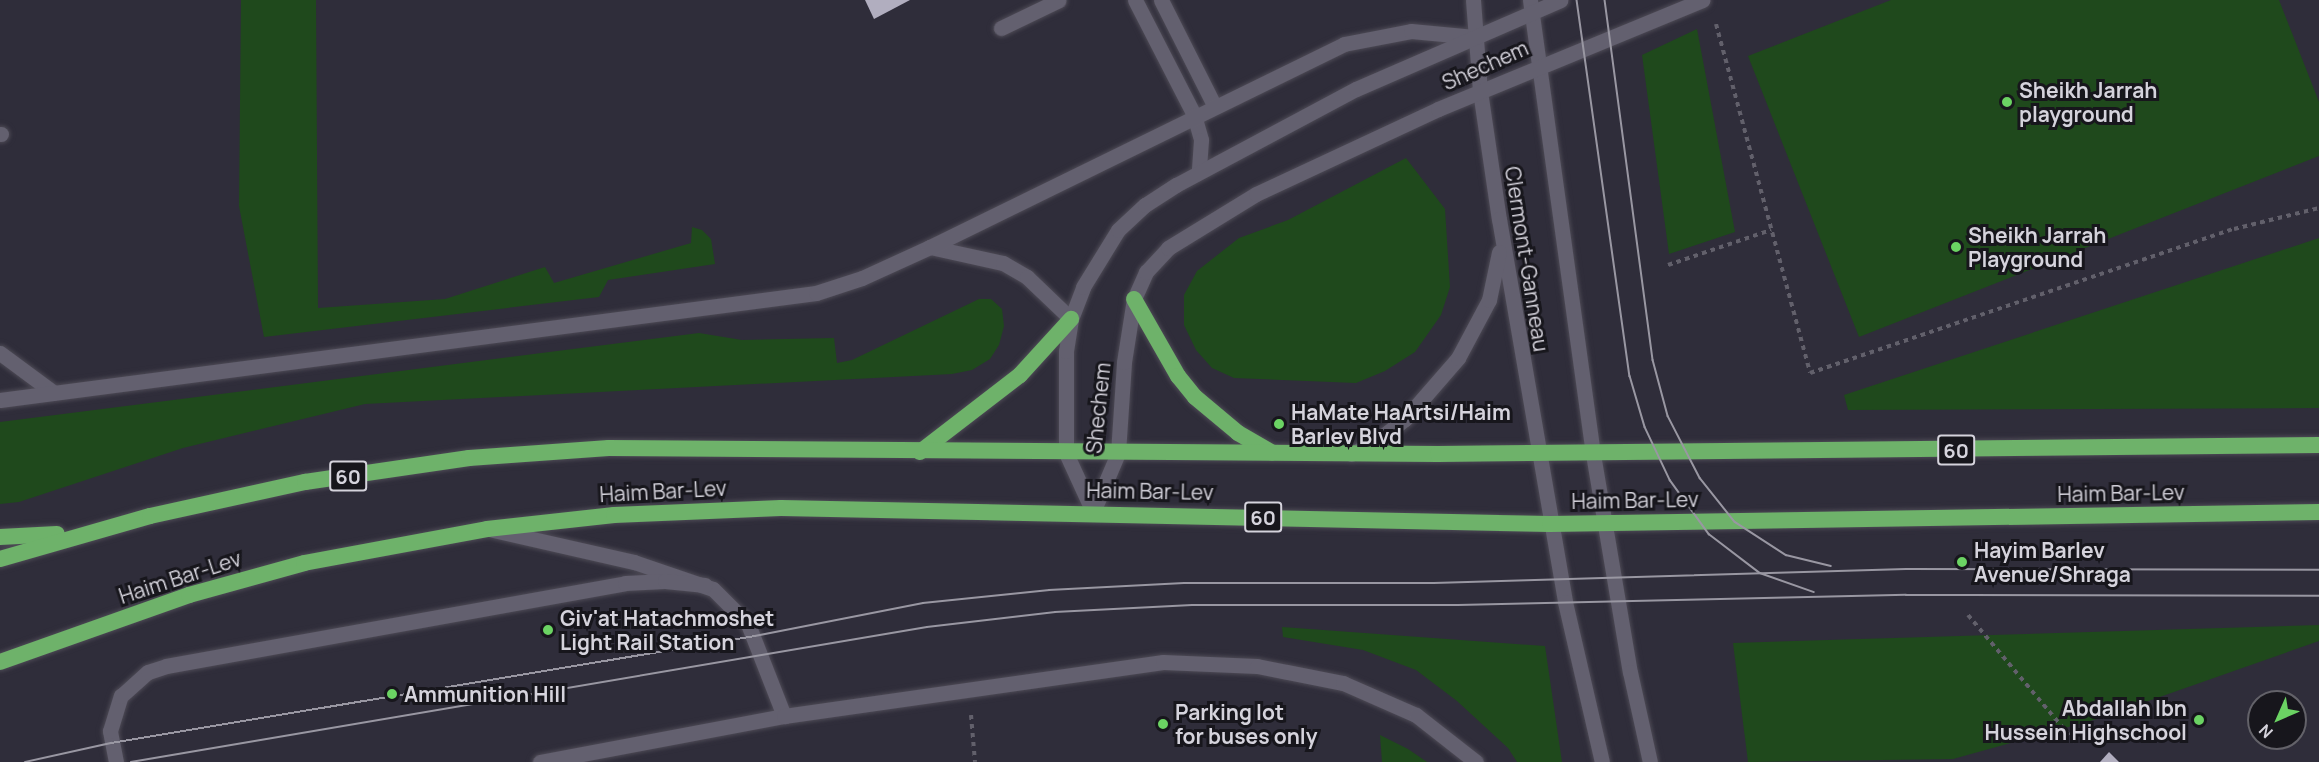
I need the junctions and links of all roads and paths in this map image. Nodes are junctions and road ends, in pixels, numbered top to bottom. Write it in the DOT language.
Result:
graph roads {
  1 [pos="1059,0"];
  2 [pos="1135,0"];
  3 [pos="1161,0"];
  4 [pos="1473,0"];
  5 [pos="1561,0"];
  6 [pos="1702,0"];
  7 [pos="1531,6"];
  8 [pos="1713,12"];
  9 [pos="1001,28"];
  10 [pos="1475,37"];
  11 [pos="1537,65"];
  12 [pos="1480,91"];
  13 [pos="1214,105"];
  14 [pos="1194,115"];
  15 [pos="1199,172"];
  16 [pos="2319,208"];
  17 [pos="1498,219"];
  18 [pos="1772,230"];
  19 [pos="930,247"];
  20 [pos="1668,265"];
  21 [pos="1134,299"];
  22 [pos="1071,319"];
  23 [pos="0,353"];
  24 [pos="54,393"];
  25 [pos="0,400"];
  26 [pos="2319,445"];
  27 [pos="920,452"];
  28 [pos="1066,453"];
  29 [pos="1118,453"];
  30 [pos="1273,453"];
  31 [pos="1350,454"];
  32 [pos="1539,454"];
  33 [pos="1593,454"];
  34 [pos="1093,512"];
  35 [pos="2319,512"];
  36 [pos="1550,524"];
  37 [pos="1604,524"];
  38 [pos="487,529"];
  39 [pos="91,531"];
  40 [pos="0,537"];
  41 [pos="0,559"];
  42 [pos="705,585"];
  43 [pos="1968,615"];
  44 [pos="0,662"];
  45 [pos="970,708"];
  46 [pos="784,716"];
  47 [pos="2075,742"];
  48 [pos="116,762"];
  49 [pos="540,762"];
  50 [pos="975,762"];
  51 [pos="1476,762"];
  52 [pos="1602,762"];
  53 [pos="1650,762"];
  1 -- 9 [label="street"];
  2 -- 14 [label="street"];
  3 -- 13 [label="street"];
  4 -- 10 [label="street, Clermont-Ganneau"];
  5 -- 7 [label="street, Shechem"];
  6 -- 11 [label="street, Shechem"];
  7 -- 10 [label="street, Shechem"];
  7 -- 11 [label="street, Clermont-Ganneau"];
  8 -- 18 [label="path"];
  10 -- 12 [label="street, Clermont-Ganneau"];
  10 -- 13 [label="street"];
  10 -- 15 [label="street, Shechem"];
  11 -- 12 [label="street, Shechem"];
  11 -- 33 [label="street, Clermont-Ganneau"];
  12 -- 17 [label="street, Clermont-Ganneau"];
  12 -- 21 [label="street, Shechem"];
  13 -- 14 [label="street"];
  14 -- 15 [label="street"];
  14 -- 19 [label="street"];
  15 -- 22 [label="street, Shechem"];
  16 -- 18 [label="path"];
  17 -- 31 [label="street"];
  17 -- 32 [label="street, Clermont-Ganneau"];
  18 -- 20 [label="path"];
  19 -- 22 [label="street"];
  19 -- 24 [label="street"];
  21 -- 29 [label="street, Shechem"];
  21 -- 30 [label="highway"];
  22 -- 27 [label="highway"];
  22 -- 28 [label="street, Shechem"];
  23 -- 24 [label="street"];
  24 -- 25 [label="street"];
  26 -- 33 [label="highway, Haim Bar-Lev / 60"];
  27 -- 28 [label="highway, Haim Bar-Lev / 60"];
  27 -- 39 [label="highway, Haim Bar-Lev / 60"];
  28 -- 29 [label="highway, Haim Bar-Lev / 60"];
  28 -- 34 [label="street, Shechem"];
  29 -- 30 [label="highway, Haim Bar-Lev / 60"];
  29 -- 34 [label="street, Shechem"];
  30 -- 31 [label="highway, Haim Bar-Lev / 60"];
  31 -- 32 [label="highway, Haim Bar-Lev / 60"];
  32 -- 33 [label="highway, Haim Bar-Lev / 60"];
  32 -- 36 [label="street, Clermont-Ganneau"];
  33 -- 37 [label="street, Clermont-Ganneau"];
  34 -- 36 [label="highway, Haim Bar-Lev / 60"];
  34 -- 38 [label="highway, Haim Bar-Lev / 60"];
  35 -- 37 [label="highway, Haim Bar-Lev / 60"];
  36 -- 37 [label="highway, Haim Bar-Lev / 60"];
  36 -- 52 [label="street, Clermont-Ganneau"];
  37 -- 53 [label="street, Clermont-Ganneau"];
  38 -- 42 [label="street"];
  38 -- 44 [label="highway, Haim Bar-Lev / 60"];
  39 -- 40 [label="highway"];
  39 -- 41 [label="highway, Haim Bar-Lev / 60"];
  42 -- 46 [label="street"];
  42 -- 48 [label="street"];
  43 -- 47 [label="path"];
  45 -- 50 [label="path"];
  46 -- 49 [label="street"];
  46 -- 51 [label="street"];
}
